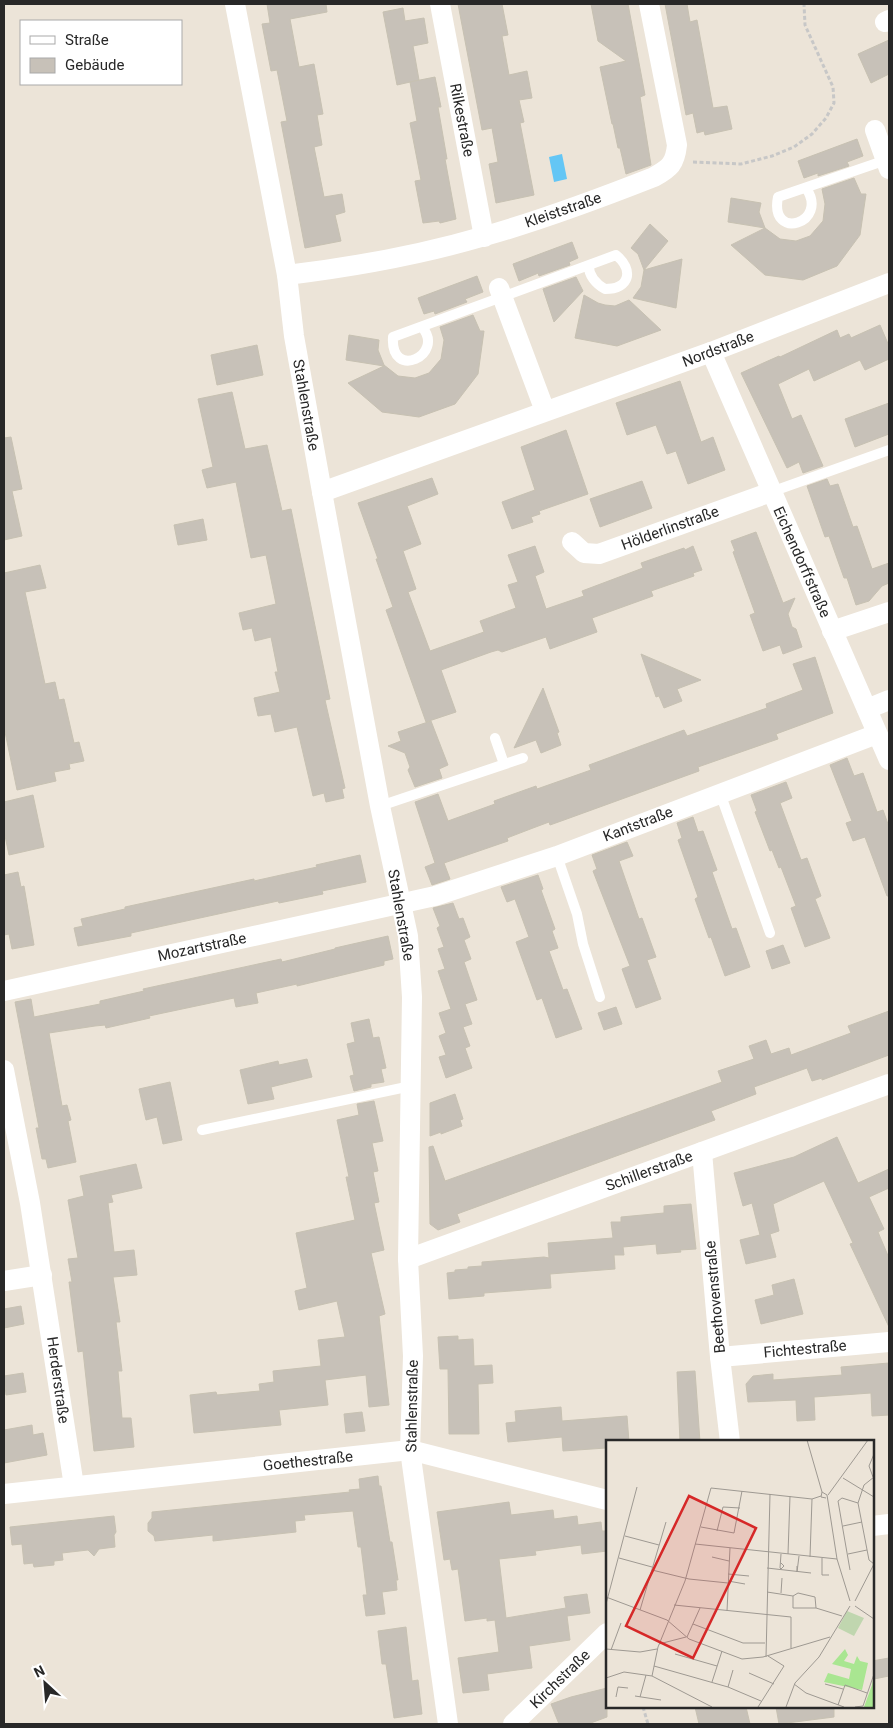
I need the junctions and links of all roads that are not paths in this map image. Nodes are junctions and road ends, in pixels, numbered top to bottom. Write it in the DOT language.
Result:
graph roads {
  1 [pos="235,4"];
  2 [pos="440,4"];
  3 [pos="649,4"];
  4 [pos="875,130"];
  5 [pos="888,163"];
  6 [pos="806,188"];
  7 [pos="484,236"];
  8 [pos="589,265"];
  9 [pos="287,275"];
  10 [pos="889,283"];
  11 [pos="501,293"];
  12 [pos="422,327"];
  13 [pos="711,352"];
  14 [pos="545,411"];
  15 [pos="889,450"];
  16 [pos="322,492"];
  17 [pos="771,492"];
  18 [pos="572,542"];
  19 [pos="889,612"];
  20 [pos="832,631"];
  21 [pos="889,700"];
  22 [pos="867,709"];
  23 [pos="877,734"];
  24 [pos="495,738"];
  25 [pos="523,758"];
  26 [pos="889,760"];
  27 [pos="504,764"];
  28 [pos="720,793"];
  29 [pos="380,806"];
  30 [pos="557,856"];
  31 [pos="401,903"];
  32 [pos="770,934"];
  33 [pos="4,991"];
  34 [pos="600,997"];
  35 [pos="4,1070"];
  36 [pos="889,1084"];
  37 [pos="411,1086"];
  38 [pos="202,1130"];
  39 [pos="702,1152"];
  40 [pos="408,1259"];
  41 [pos="42,1274"];
  42 [pos="4,1281"];
  43 [pos="889,1342"];
  44 [pos="720,1356"];
  45 [pos="730,1440"];
  46 [pos="410,1450"];
  47 [pos="74,1486"];
  48 [pos="4,1494"];
  49 [pos="606,1500"];
  50 [pos="889,1524"];
  51 [pos="873,1526"];
  52 [pos="606,1634"];
  53 [pos="448,1724"];
  54 [pos="513,1724"];
  1 -- 9 [label="street, Stahlenstraße"];
  2 -- 7 [label="street, Rilkestraße"];
  3 -- 7 [label="street, Kleiststraße"];
  4 -- 5 [label="street"];
  5 -- 6 [label="lane"];
  7 -- 9 [label="street, Kleiststraße"];
  8 -- 11 [label="lane"];
  9 -- 16 [label="street, Stahlenstraße"];
  10 -- 13 [label="street, Nordstraße"];
  11 -- 12 [label="lane"];
  11 -- 14 [label="street"];
  13 -- 14 [label="street, Nordstraße"];
  13 -- 17 [label="street, Eichendorffstraße"];
  14 -- 16 [label="street, Nordstraße"];
  15 -- 17 [label="lane, Eichendorffstraße"];
  16 -- 29 [label="street, Stahlenstraße"];
  17 -- 18 [label="street, Hölderlinstraße"];
  17 -- 20 [label="street, Eichendorffstraße"];
  19 -- 20 [label="street, Eichendorffstraße"];
  20 -- 22 [label="street, Eichendorffstraße"];
  21 -- 22 [label="street"];
  22 -- 23 [label="street, Eichendorffstraße"];
  23 -- 26 [label="street, Eichendorffstraße"];
  23 -- 28 [label="street, Kantstraße"];
  24 -- 27 [label="lane"];
  25 -- 27 [label="lane"];
  27 -- 29 [label="lane"];
  28 -- 30 [label="street, Kantstraße"];
  28 -- 32 [label="lane"];
  29 -- 31 [label="street, Stahlenstraße"];
  30 -- 31 [label="street, Kantstraße"];
  30 -- 34 [label="lane"];
  31 -- 33 [label="street, Mozartstraße"];
  31 -- 37 [label="street, Stahlenstraße"];
  35 -- 41 [label="street, Herderstraße"];
  36 -- 39 [label="street, Schillerstraße"];
  37 -- 38 [label="lane"];
  37 -- 40 [label="street, Stahlenstraße"];
  39 -- 40 [label="street, Schillerstraße"];
  39 -- 44 [label="street, Beethovenstraße"];
  40 -- 46 [label="street, Stahlenstraße"];
  41 -- 42 [label="street"];
  41 -- 47 [label="street, Herderstraße"];
  43 -- 44 [label="street, Fichtestraße"];
  44 -- 45 [label="street, Beethovenstraße"];
  46 -- 47 [label="street, Goethestraße"];
  46 -- 49 [label="street, Goethestraße"];
  46 -- 53 [label="street, Stahlenstraße"];
  47 -- 48 [label="street, Goethestraße"];
  50 -- 51 [label="street"];
  52 -- 54 [label="street, Kirchstraße"];
}
